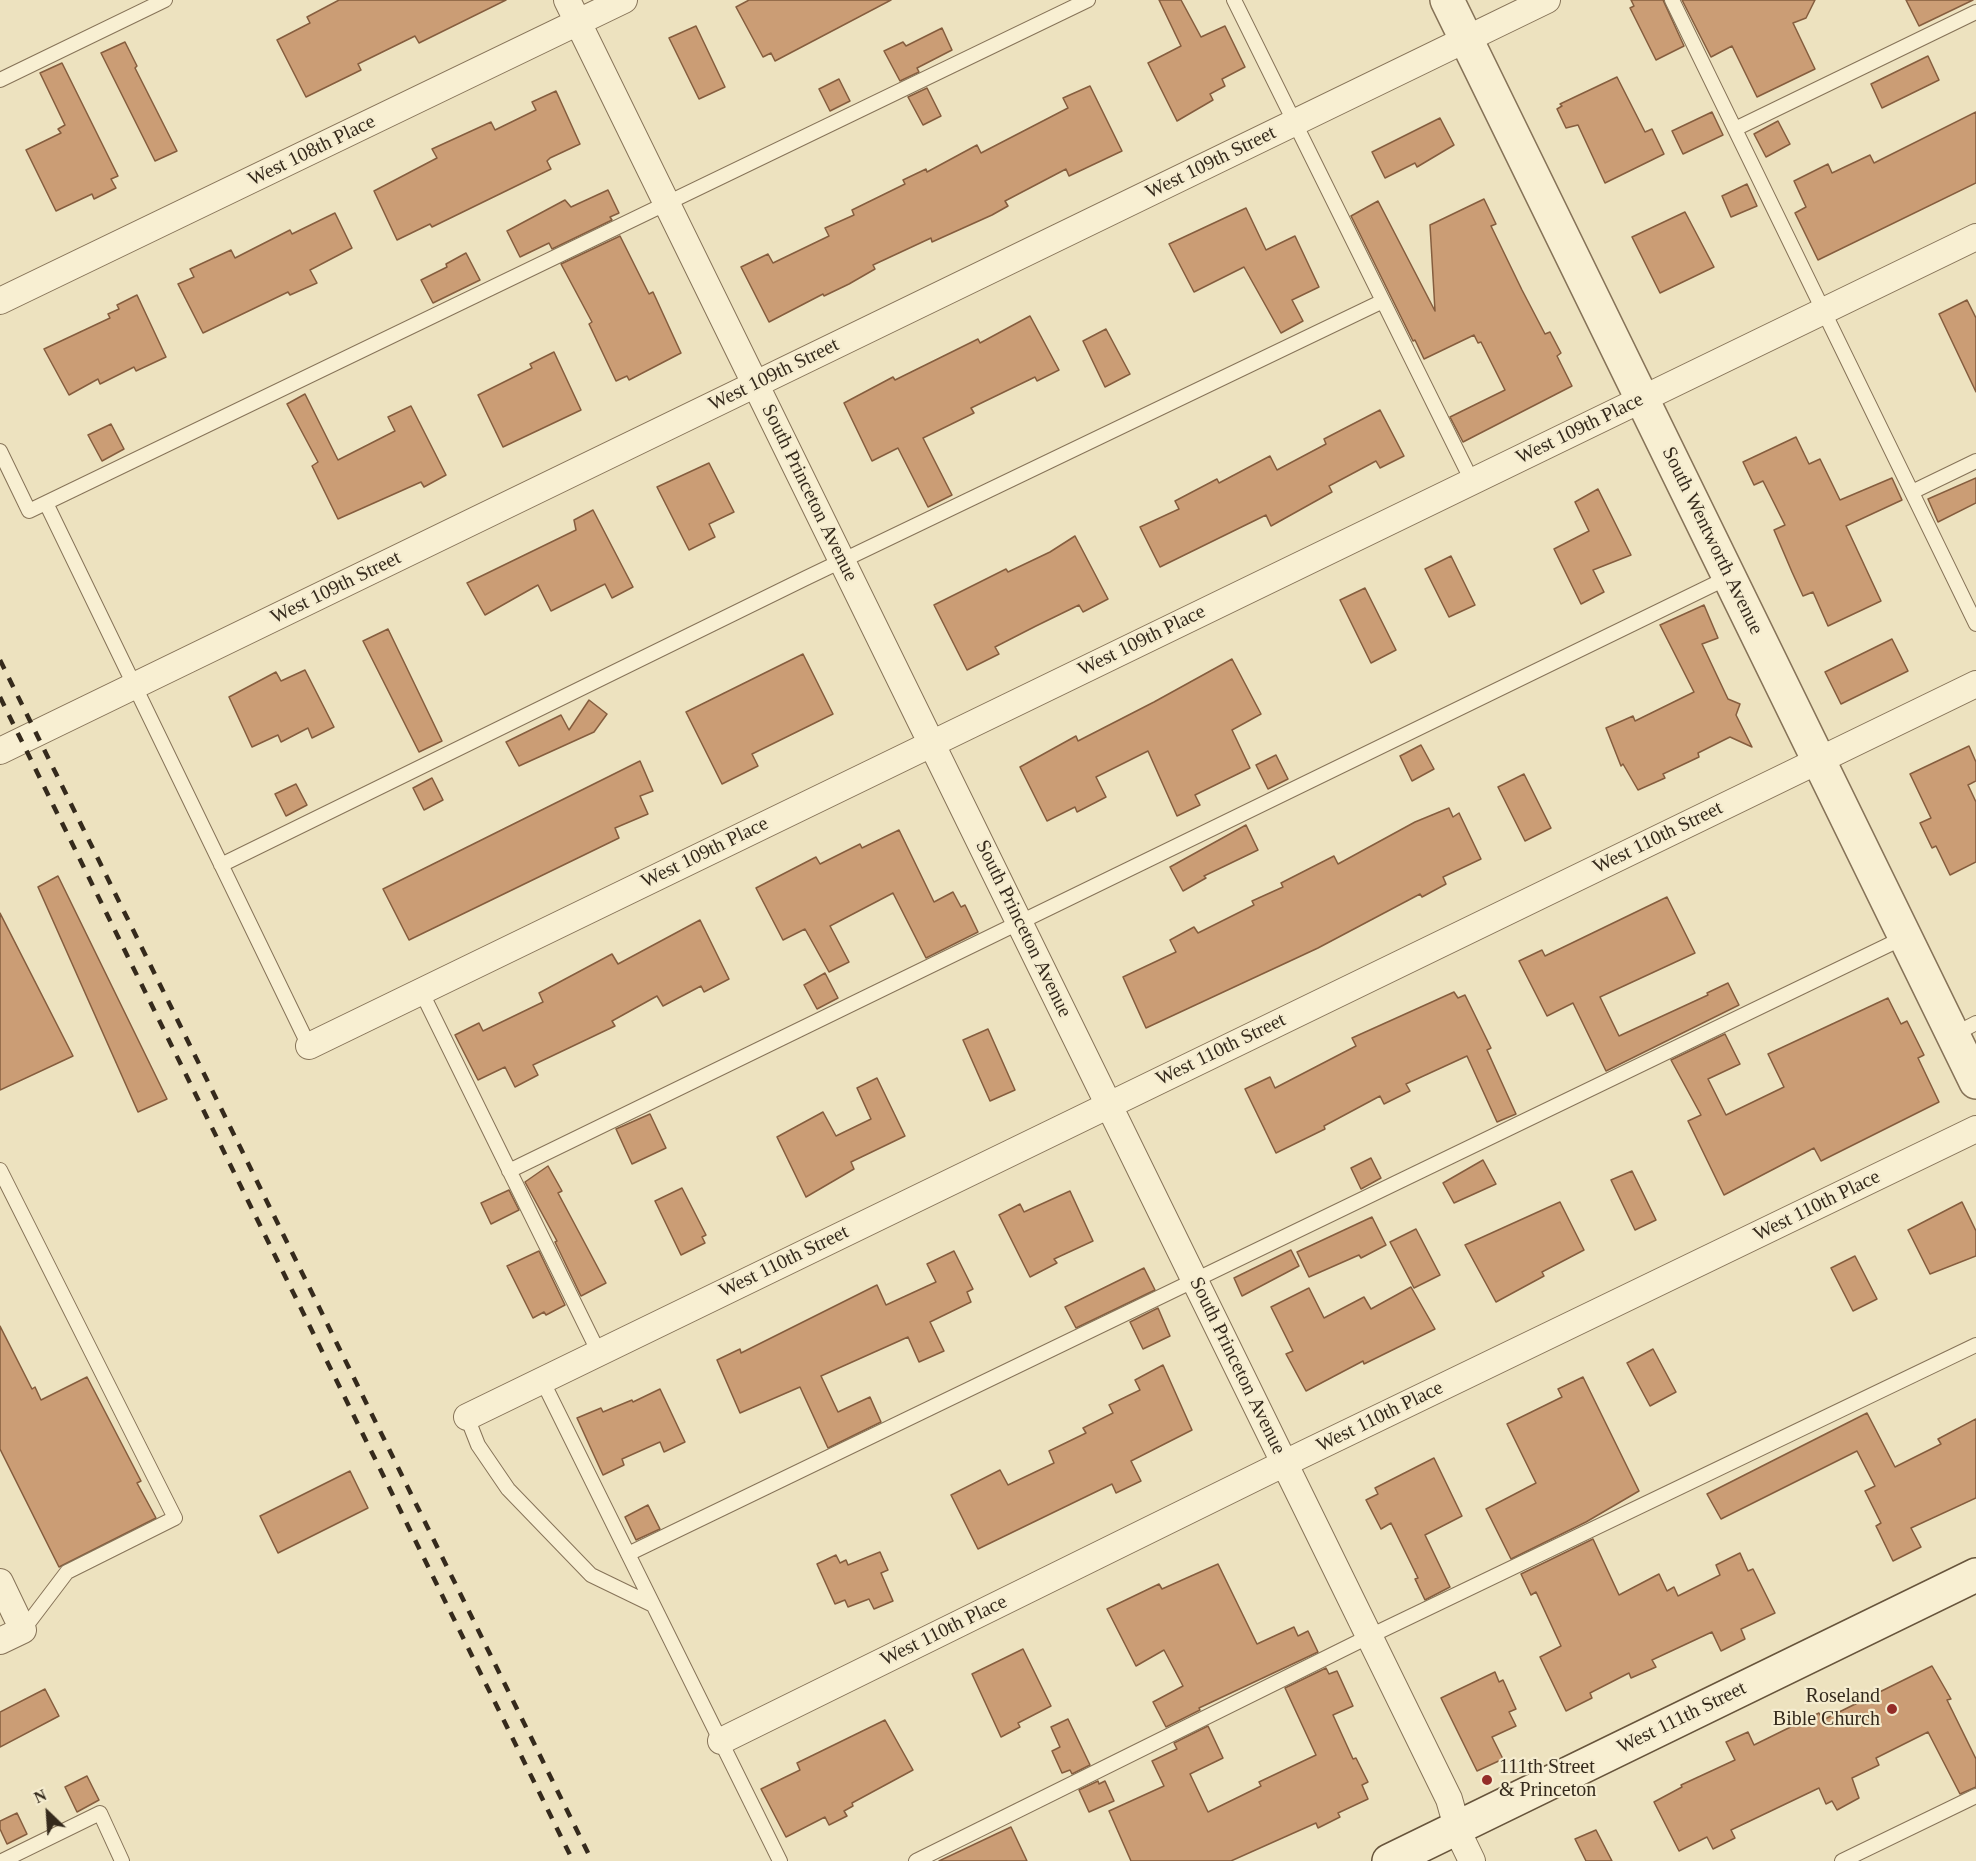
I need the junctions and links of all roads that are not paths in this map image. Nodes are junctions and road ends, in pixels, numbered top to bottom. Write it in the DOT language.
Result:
graph roads {
  1 [pos="165,0"];
  2 [pos="624,0"];
  3 [pos="1088,0"];
  4 [pos="1234,0"];
  5 [pos="1447,0"];
  6 [pos="1547,0"];
  7 [pos="1672,0"];
  8 [pos="572,11"];
  9 [pos="1976,12"];
  10 [pos="1466,39"];
  11 [pos="0,80"];
  12 [pos="1294,123"];
  13 [pos="1735,129"];
  14 [pos="666,204"];
  15 [pos="1976,237"];
  16 [pos="0,301"];
  17 [pos="1383,302"];
  18 [pos="1824,311"];
  19 [pos="755,384"];
  20 [pos="1642,399"];
  21 [pos="0,451"];
  22 [pos="1976,461"];
  23 [pos="1472,481"];
  24 [pos="1912,492"];
  25 [pos="46,503"];
  26 [pos="842,561"];
  27 [pos="1729,577"];
  28 [pos="1976,624"];
  29 [pos="1976,684"];
  30 [pos="135,686"];
  31 [pos="932,743"];
  32 [pos="0,751"];
  33 [pos="1819,760"];
  34 [pos="221,865"];
  35 [pos="1020,923"];
  36 [pos="1905,937"];
  37 [pos="421,991"];
  38 [pos="1964,1029"];
  39 [pos="309,1046"];
  40 [pos="1976,1082"];
  41 [pos="1108,1104"];
  42 [pos="1976,1129"];
  43 [pos="0,1170"];
  44 [pos="509,1171"];
  45 [pos="1195,1280"];
  46 [pos="1976,1345"];
  47 [pos="599,1353"];
  48 [pos="542,1380"];
  49 [pos="467,1417"];
  50 [pos="1285,1463"];
  51 [pos="628,1554"];
  52 [pos="1976,1575"];
  53 [pos="0,1582"];
  54 [pos="653,1605"];
  55 [pos="23,1630"];
  56 [pos="1370,1636"];
  57 [pos="0,1641"];
  58 [pos="721,1741"];
  59 [pos="1976,1796"];
  60 [pos="1457,1827"];
  61 [pos="2,1861"];
  62 [pos="122,1861"];
  63 [pos="780,1861"];
  64 [pos="916,1861"];
  65 [pos="1389,1861"];
  66 [pos="1472,1861"];
  67 [pos="1842,1861"];
  1 -- 11 [label="lane"];
  2 -- 8 [label="street, West 108th Place"];
  3 -- 14 [label="lane"];
  4 -- 12 [label="lane"];
  5 -- 10 [label="street, South Wentworth Avenue"];
  6 -- 10 [label="street, West 109th Street"];
  7 -- 13 [label="lane"];
  8 -- 14 [label="street, South Princeton Avenue"];
  8 -- 16 [label="street, West 108th Place"];
  9 -- 13 [label="lane"];
  10 -- 12 [label="street, West 109th Street"];
  10 -- 20 [label="street, South Wentworth Avenue"];
  12 -- 17 [label="lane"];
  12 -- 19 [label="street, West 109th Street"];
  13 -- 18 [label="lane"];
  14 -- 19 [label="street, South Princeton Avenue"];
  14 -- 25 [label="lane"];
  15 -- 18 [label="street, West 109th Place"];
  17 -- 23 [label="lane"];
  17 -- 26 [label="lane"];
  18 -- 20 [label="street, West 109th Place"];
  18 -- 24 [label="lane"];
  19 -- 26 [label="street, South Princeton Avenue"];
  19 -- 30 [label="street, West 109th Street"];
  20 -- 23 [label="street, West 109th Place"];
  20 -- 27 [label="street, South Wentworth Avenue"];
  21 -- 25 [label="lane"];
  22 -- 24 [label="lane"];
  23 -- 31 [label="street, West 109th Place"];
  24 -- 28 [label="lane"];
  25 -- 30 [label="lane"];
  26 -- 31 [label="street, South Princeton Avenue"];
  26 -- 34 [label="lane"];
  27 -- 33 [label="street, South Wentworth Avenue"];
  27 -- 35 [label="lane"];
  29 -- 33 [label="street, West 110th Street"];
  30 -- 32 [label="street, West 109th Street"];
  30 -- 34 [label="lane"];
  31 -- 35 [label="street, South Princeton Avenue"];
  31 -- 37 [label="street, West 109th Place"];
  33 -- 36 [label="street, South Wentworth Avenue"];
  33 -- 41 [label="street, West 110th Street"];
  34 -- 39 [label="lane"];
  35 -- 41 [label="street, South Princeton Avenue"];
  35 -- 44 [label="lane"];
  36 -- 38 [label="street, South Wentworth Avenue"];
  36 -- 45 [label="lane"];
  37 -- 39 [label="street, West 109th Place"];
  37 -- 44 [label="lane"];
  38 -- 40 [label="street, South Wentworth Avenue"];
  41 -- 45 [label="street, South Princeton Avenue"];
  41 -- 47 [label="street, West 110th Street"];
  42 -- 50 [label="street, West 110th Place"];
  43 -- 55 [label="lane"];
  44 -- 47 [label="lane"];
  45 -- 50 [label="street, South Princeton Avenue"];
  45 -- 51 [label="lane"];
  46 -- 56 [label="lane"];
  47 -- 48 [label="street, West 110th Street"];
  48 -- 49 [label="street, West 110th Street"];
  48 -- 51 [label="lane"];
  49 -- 54 [label="lane"];
  50 -- 56 [label="street, South Princeton Avenue"];
  50 -- 58 [label="street, West 110th Place"];
  51 -- 54 [label="lane"];
  52 -- 60 [label="street, West 111th Street"];
  53 -- 55 [label="street"];
  54 -- 58 [label="lane"];
  55 -- 57 [label="street"];
  56 -- 60 [label="street, South Princeton Avenue"];
  56 -- 64 [label="lane"];
  58 -- 63 [label="lane"];
  59 -- 67 [label="lane"];
  60 -- 65 [label="street, West 111th Street"];
  60 -- 66 [label="street, South Princeton Avenue"];
  61 -- 62 [label="lane"];
}
